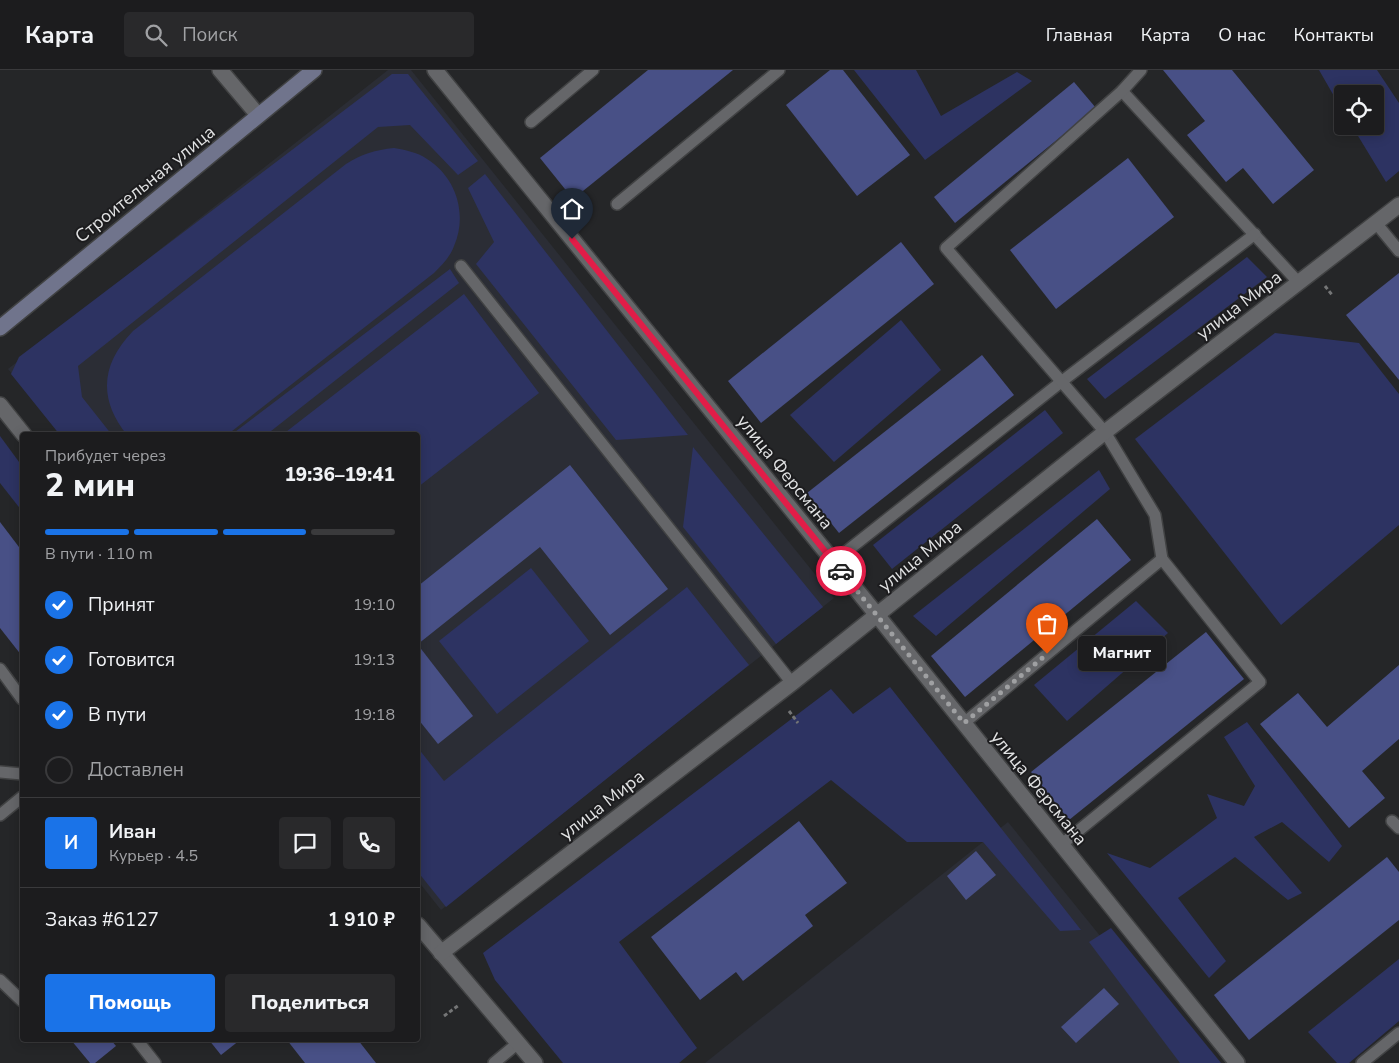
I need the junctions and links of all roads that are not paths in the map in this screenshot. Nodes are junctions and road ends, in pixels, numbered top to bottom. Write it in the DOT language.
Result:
graph roads {
  1 [pos="220,70"];
  2 [pos="314,70"];
  3 [pos="434,70"];
  4 [pos="593,70"];
  5 [pos="779,70"];
  6 [pos="1142,70"];
  7 [pos="1122,91"];
  8 [pos="258,116"];
  9 [pos="530,122"];
  10 [pos="617,204"];
  11 [pos="1399,205"];
  12 [pos="1376,223"];
  13 [pos="1255,234"];
  14 [pos="1399,251"];
  15 [pos="460,266"];
  16 [pos="1299,283"];
  17 [pos="0,328"];
  18 [pos="1061,382"];
  19 [pos="0,405"];
  20 [pos="22,432"];
  21 [pos="1105,432"];
  22 [pos="1162,559"];
  23 [pos="833,562"];
  24 [pos="877,615"];
  25 [pos="0,669"];
  26 [pos="792,683"];
  27 [pos="20,696"];
  28 [pos="964,723"];
  29 [pos="0,772"];
  30 [pos="20,774"];
  31 [pos="20,799"];
  32 [pos="0,815"];
  33 [pos="1061,845"];
  34 [pos="420,928"];
  35 [pos="440,953"];
  36 [pos="0,980"];
  37 [pos="20,999"];
  38 [pos="1399,1033"];
  39 [pos="139,1042"];
  40 [pos="518,1043"];
  41 [pos="155,1063"];
  42 [pos="494,1063"];
  43 [pos="535,1063"];
  44 [pos="1237,1063"];
  45 [pos="1362,1063"];
  1 -- 8 [label="street"];
  2 -- 8 [label="street, Строительная улица"];
  3 -- 23 [label="street, улица Ферсмана"];
  4 -- 9 [label="lane"];
  5 -- 10 [label="lane"];
  6 -- 7 [label="lane"];
  7 -- 13 [label="lane"];
  7 -- 18 [label="lane"];
  8 -- 17 [label="street, Строительная улица"];
  11 -- 12 [label="street, улица Мира"];
  12 -- 14 [label="lane"];
  12 -- 16 [label="street, улица Мира"];
  13 -- 16 [label="lane"];
  13 -- 18 [label="lane"];
  15 -- 26 [label="lane"];
  16 -- 21 [label="street, улица Мира"];
  18 -- 21 [label="lane"];
  18 -- 23 [label="lane"];
  19 -- 20 [label="street"];
  21 -- 22 [label="lane"];
  21 -- 24 [label="street, улица Мира"];
  22 -- 28 [label="lane"];
  22 -- 33 [label="lane"];
  23 -- 24 [label="street, улица Ферсмана"];
  24 -- 26 [label="street, улица Мира"];
  24 -- 28 [label="street, улица Ферсмана"];
  25 -- 27 [label="lane"];
  26 -- 35 [label="street, улица Мира"];
  28 -- 33 [label="street, улица Ферсмана"];
  29 -- 30 [label="lane"];
  31 -- 32 [label="lane"];
  33 -- 44 [label="street, улица Ферсмана"];
  34 -- 35 [label="street"];
  35 -- 40 [label="street"];
  36 -- 37 [label="lane"];
  38 -- 45 [label="lane"];
  39 -- 41 [label="lane"];
  40 -- 42 [label="lane"];
  40 -- 43 [label="street"];
}
